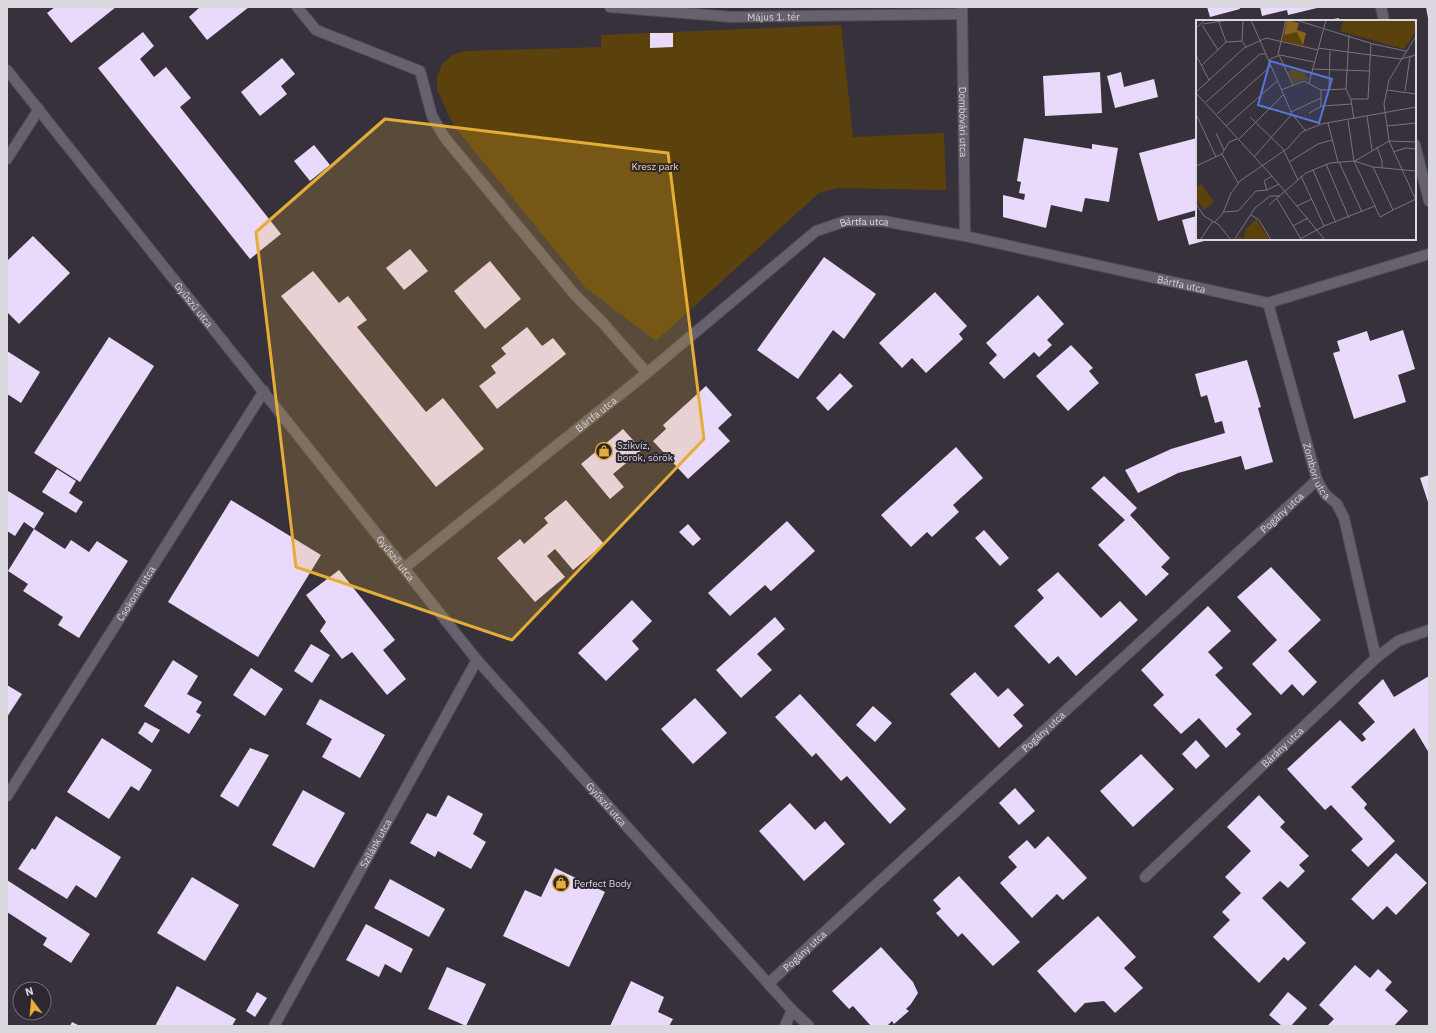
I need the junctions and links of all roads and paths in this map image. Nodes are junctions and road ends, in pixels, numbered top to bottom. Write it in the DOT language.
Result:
graph roads {
  1 [pos="297,7"];
  2 [pos="610,7"];
  3 [pos="1381,7"];
  4 [pos="962,11"];
  5 [pos="1384,20"];
  6 [pos="7,70"];
  7 [pos="39,109"];
  8 [pos="1416,149"];
  9 [pos="7,159"];
  10 [pos="1429,201"];
  11 [pos="965,236"];
  12 [pos="1429,254"];
  13 [pos="1268,303"];
  14 [pos="647,373"];
  15 [pos="264,391"];
  16 [pos="1317,480"];
  17 [pos="404,568"];
  18 [pos="1429,630"];
  19 [pos="1376,658"];
  20 [pos="477,660"];
  21 [pos="7,796"];
  22 [pos="1145,877"];
  23 [pos="769,983"];
  24 [pos="792,1010"];
  25 [pos="274,1026"];
  26 [pos="785,1026"];
  27 [pos="809,1026"];
  1 -- 14 [label="street"];
  2 -- 4 [label="street, Május 1. tér"];
  3 -- 5 [label="street"];
  4 -- 11 [label="street, Dombóvári utca"];
  6 -- 7 [label="street, Gyűszű utca"];
  7 -- 9 [label="street"];
  7 -- 15 [label="street, Gyűszű utca"];
  8 -- 10 [label="street"];
  11 -- 13 [label="street, Bártfa utca"];
  11 -- 14 [label="street, Bártfa utca"];
  12 -- 13 [label="street, Bártfa utca"];
  13 -- 16 [label="street, Zombori utca"];
  14 -- 17 [label="street, Bártfa utca"];
  15 -- 17 [label="street, Gyűszű utca"];
  15 -- 21 [label="street, Csokonai utca"];
  16 -- 19 [label="street, Zombori utca"];
  16 -- 23 [label="street, Pogány utca"];
  17 -- 20 [label="street, Gyűszű utca"];
  18 -- 19 [label="street, Bárány utca"];
  19 -- 22 [label="street, Bárány utca"];
  20 -- 23 [label="street, Gyűszű utca"];
  20 -- 25 [label="street, Szilánk utca"];
  23 -- 24 [label="street, Gyűszű utca"];
  24 -- 26 [label="street"];
  24 -- 27 [label="street, Gyűszű utca"];
}
